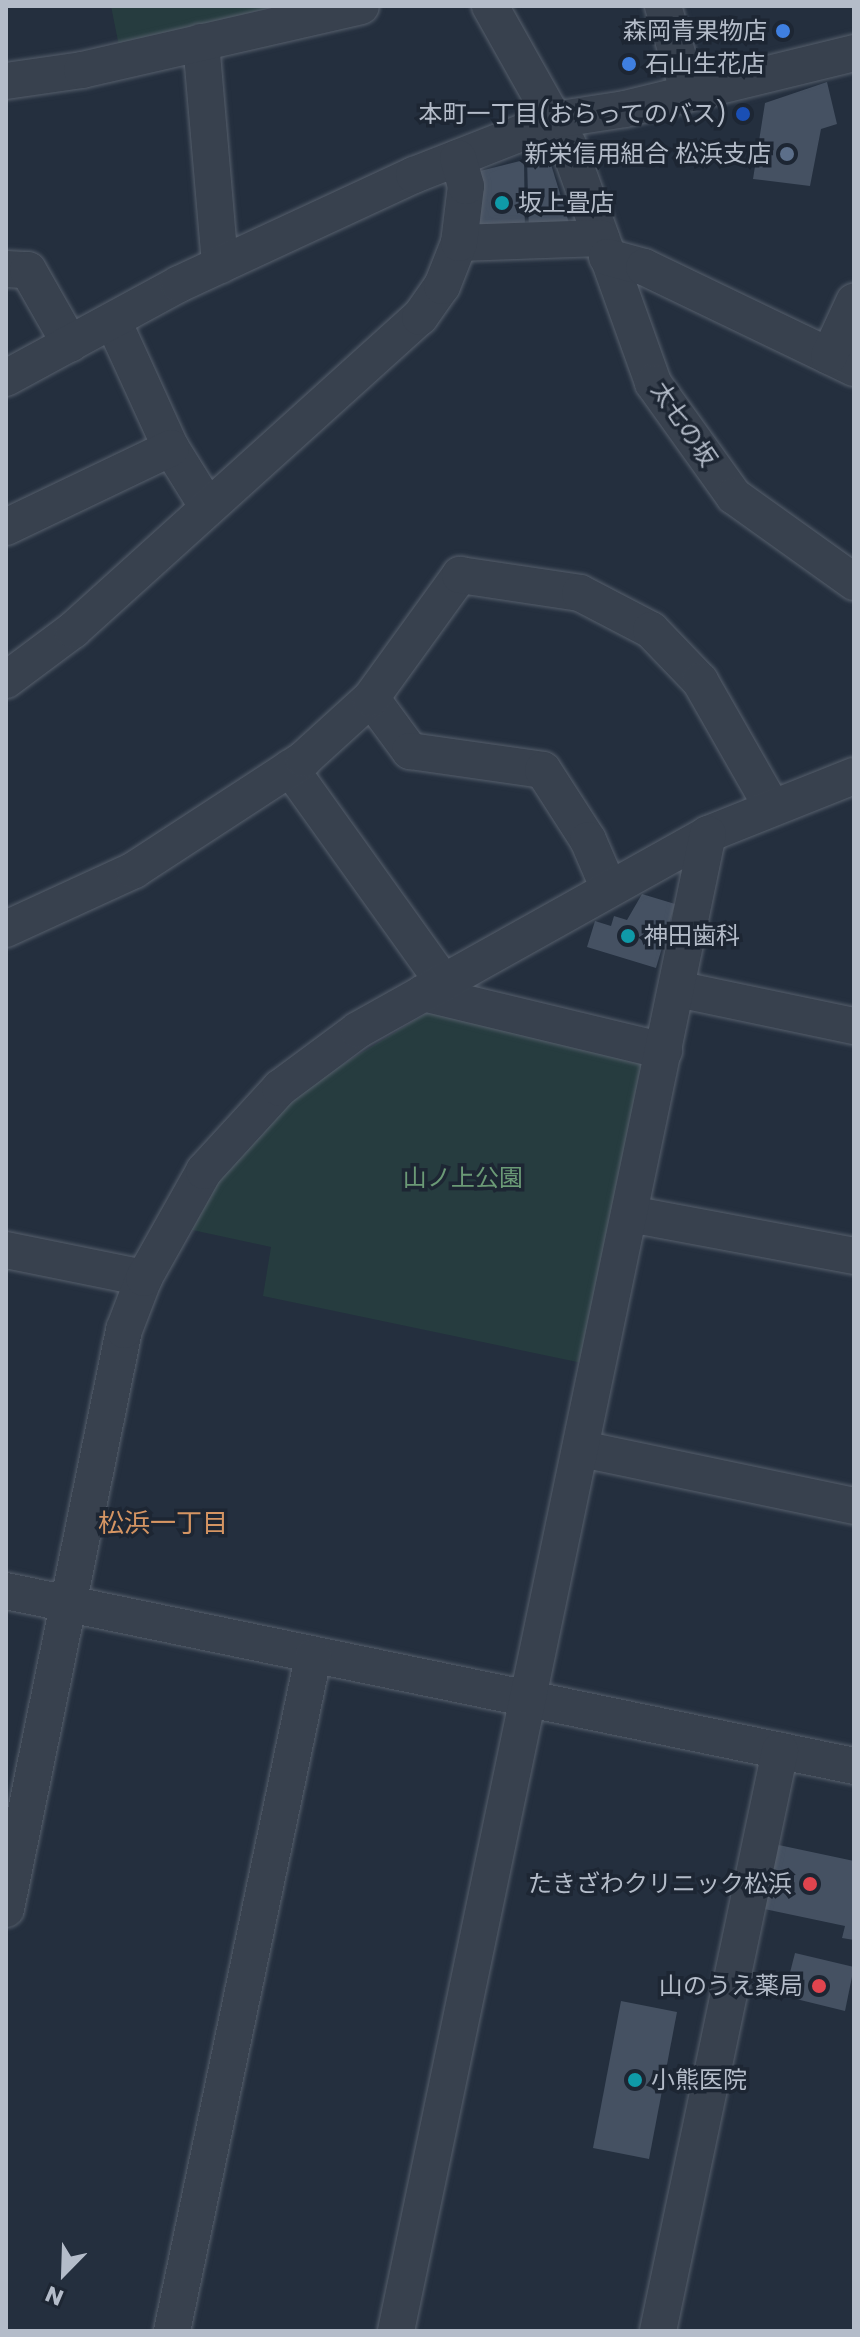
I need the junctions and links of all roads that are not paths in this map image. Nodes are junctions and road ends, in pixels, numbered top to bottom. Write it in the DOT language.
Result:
graph roads {
  1 [pos="361,6"];
  2 [pos="490,6"];
  3 [pos="663,6"];
  4 [pos="201,42"];
  5 [pos="854,53"];
  6 [pos="6,81"];
  7 [pos="689,93"];
  8 [pos="554,120"];
  9 [pos="458,158"];
  10 [pos="459,243"];
  11 [pos="604,248"];
  12 [pos="220,265"];
  13 [pos="6,269"];
  14 [pos="854,302"];
  15 [pos="113,321"];
  16 [pos="70,344"];
  17 [pos="841,362"];
  18 [pos="6,378"];
  19 [pos="171,448"];
  20 [pos="207,506"];
  21 [pos="6,527"];
  22 [pos="854,582"];
  23 [pos="6,680"];
  24 [pos="371,698"];
  25 [pos="290,768"];
  26 [pos="854,776"];
  27 [pos="772,807"];
  28 [pos="708,834"];
  29 [pos="609,889"];
  30 [pos="6,929"];
  31 [pos="433,987"];
  32 [pos="677,989"];
  33 [pos="854,1026"];
  34 [pos="664,1051"];
  35 [pos="630,1214"];
  36 [pos="6,1250"];
  37 [pos="854,1256"];
  38 [pos="144,1278"];
  39 [pos="582,1449"];
  40 [pos="854,1506"];
  41 [pos="6,1591"];
  42 [pos="70,1603"];
  43 [pos="313,1657"];
  44 [pos="531,1698"];
  45 [pos="780,1751"];
  46 [pos="854,1766"];
  47 [pos="6,1909"];
  48 [pos="172,2331"];
  49 [pos="396,2331"];
  50 [pos="658,2331"];
  1 -- 4 [label="street"];
  2 -- 8 [label="street, 太七の坂"];
  3 -- 7 [label="street"];
  4 -- 6 [label="street"];
  4 -- 12 [label="street"];
  5 -- 7 [label="street"];
  7 -- 8 [label="street"];
  8 -- 9 [label="street"];
  8 -- 11 [label="street, 太七の坂"];
  9 -- 10 [label="street"];
  9 -- 12 [label="street"];
  10 -- 11 [label="street"];
  10 -- 20 [label="street"];
  11 -- 17 [label="street"];
  11 -- 22 [label="street, 太七の坂"];
  12 -- 15 [label="street"];
  13 -- 16 [label="street"];
  14 -- 17 [label="street"];
  15 -- 16 [label="street"];
  15 -- 19 [label="street"];
  16 -- 18 [label="street"];
  19 -- 20 [label="street"];
  19 -- 21 [label="street"];
  20 -- 23 [label="street"];
  24 -- 25 [label="street"];
  24 -- 27 [label="street"];
  24 -- 29 [label="street"];
  25 -- 30 [label="street"];
  25 -- 31 [label="street"];
  26 -- 27 [label="street"];
  27 -- 28 [label="street"];
  28 -- 29 [label="street"];
  28 -- 32 [label="street"];
  29 -- 31 [label="street"];
  31 -- 34 [label="street"];
  31 -- 38 [label="street"];
  32 -- 33 [label="street"];
  32 -- 34 [label="street"];
  34 -- 35 [label="street"];
  35 -- 37 [label="street"];
  35 -- 39 [label="street"];
  36 -- 38 [label="street"];
  38 -- 42 [label="street"];
  39 -- 40 [label="street"];
  39 -- 44 [label="street"];
  41 -- 42 [label="street"];
  42 -- 43 [label="street"];
  42 -- 47 [label="street"];
  43 -- 44 [label="street"];
  43 -- 48 [label="street"];
  44 -- 45 [label="street"];
  44 -- 49 [label="street"];
  45 -- 46 [label="street"];
  45 -- 50 [label="street"];
}
